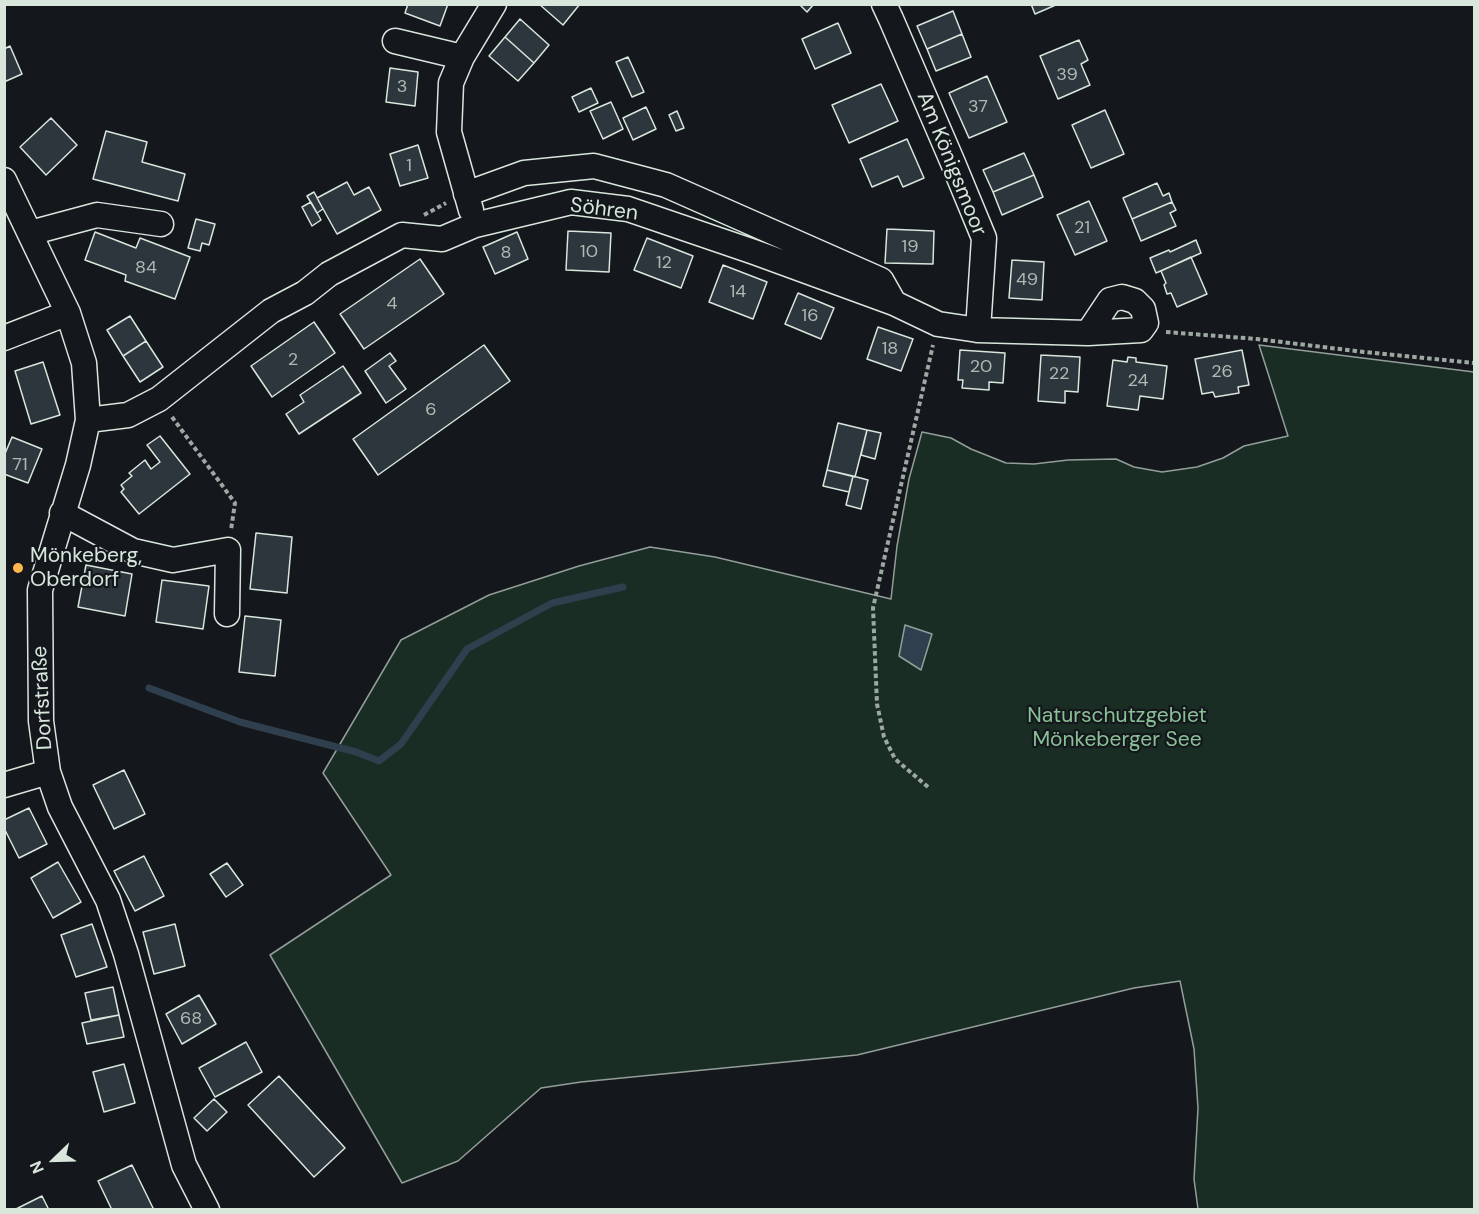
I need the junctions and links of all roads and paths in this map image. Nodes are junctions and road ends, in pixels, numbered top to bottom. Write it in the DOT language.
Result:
graph roads {
  1 [pos="494,4"];
  2 [pos="884,4"];
  3 [pos="395,41"];
  4 [pos="462,57"];
  5 [pos="4,180"];
  6 [pos="466,194"];
  7 [pos="161,224"];
  8 [pos="475,225"];
  9 [pos="30,233"];
  10 [pos="402,235"];
  11 [pos="894,303"];
  12 [pos="68,313"];
  13 [pos="938,324"];
  14 [pos="978,330"];
  15 [pos="1141,330"];
  16 [pos="1088,333"];
  17 [pos="4,338"];
  18 [pos="1474,363"];
  19 [pos="159,399"];
  20 [pos="88,420"];
  21 [pos="62,513"];
  22 [pos="228,550"];
  23 [pos="227,614"];
  24 [pos="48,772"];
  25 [pos="4,785"];
  26 [pos="928,787"];
  27 [pos="207,1209"];
  1 -- 4 [label="street"];
  2 -- 14 [label="street, Am Königsmoor"];
  3 -- 4 [label="street"];
  4 -- 6 [label="street"];
  5 -- 9 [label="street, Dorfstraße"];
  6 -- 8 [label="street"];
  6 -- 10 [label="path"];
  6 -- 11 [label="street"];
  7 -- 9 [label="street"];
  8 -- 10 [label="street, Söhren"];
  8 -- 11 [label="street, Söhren"];
  9 -- 12 [label="street, Dorfstraße"];
  10 -- 19 [label="street"];
  11 -- 13 [label="street, Söhren"];
  12 -- 17 [label="street"];
  12 -- 20 [label="street, Dorfstraße"];
  13 -- 14 [label="street, Söhren"];
  13 -- 26 [label="path"];
  14 -- 16 [label="street, Söhren"];
  15 -- 16 [label="street, Söhren"];
  15 -- 16 [label="street"];
  15 -- 18 [label="path"];
  19 -- 20 [label="street"];
  19 -- 22 [label="path"];
  20 -- 21 [label="street, Dorfstraße"];
  21 -- 22 [label="street"];
  21 -- 24 [label="street, Dorfstraße"];
  22 -- 23 [label="street"];
  24 -- 25 [label="street"];
  24 -- 27 [label="street, Dorfstraße"];
}
